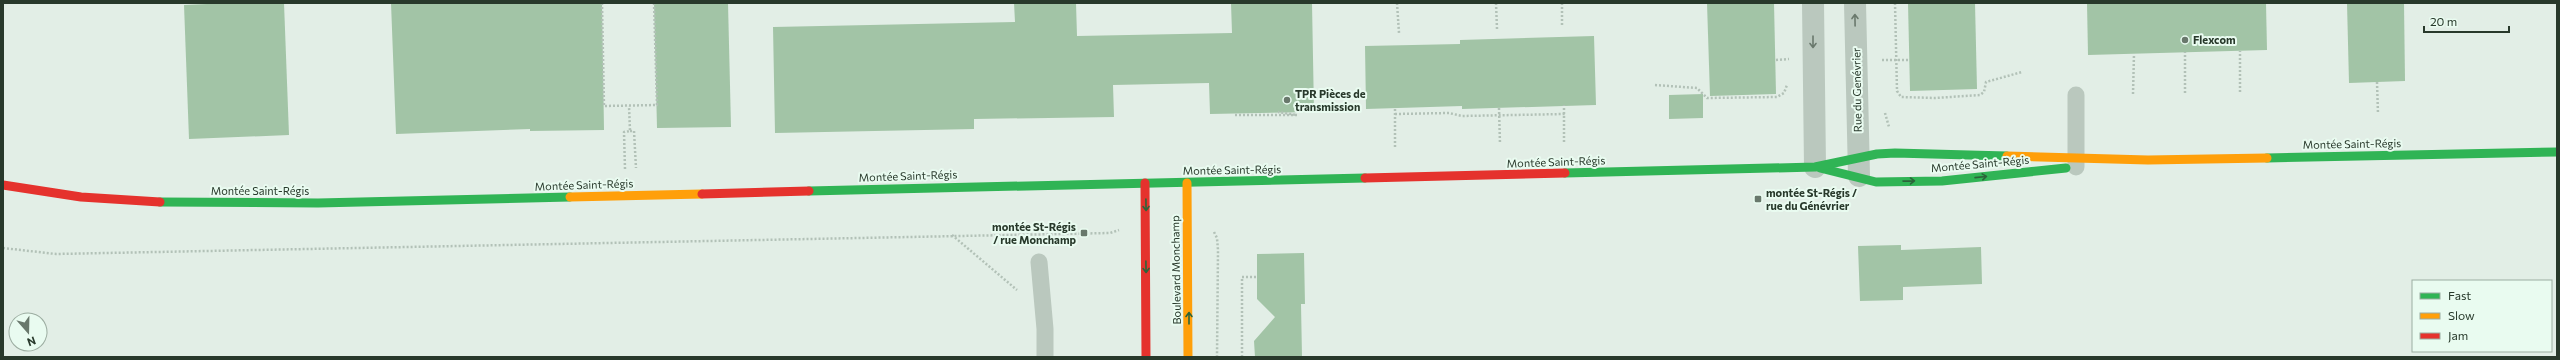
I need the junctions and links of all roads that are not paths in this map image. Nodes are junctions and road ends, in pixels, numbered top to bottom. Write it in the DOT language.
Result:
graph roads {
  1 [pos="1813,3"];
  2 [pos="1855,3"];
  3 [pos="2076,95"];
  4 [pos="2557,152"];
  5 [pos="2076,162"];
  6 [pos="1815,167"];
  7 [pos="1859,167"];
  8 [pos="1145,183"];
  9 [pos="1187,183"];
  10 [pos="3,185"];
  11 [pos="1039,262"];
  12 [pos="1045,357"];
  13 [pos="1146,357"];
  14 [pos="1188,357"];
  1 -- 6 [label="street, one-way"];
  7 -- 2 [label="street, Rue du Genévrier, one-way"];
  3 -- 5 [label="lane"];
  4 -- 5 [label="street, Montée Saint-Régis"];
  5 -- 7 [label="street, Montée Saint-Régis"];
  7 -- 5 [label="street, Montée Saint-Régis, one-way"];
  6 -- 7 [label="street, Montée Saint-Régis"];
  6 -- 7 [label="street, Montée Saint-Régis"];
  6 -- 9 [label="street, Montée Saint-Régis"];
  8 -- 9 [label="street, Montée Saint-Régis"];
  8 -- 10 [label="street, Montée Saint-Régis"];
  8 -- 13 [label="street, one-way"];
  14 -- 9 [label="street, Boulevard Monchamp, one-way"];
  11 -- 12 [label="lane"];
}
